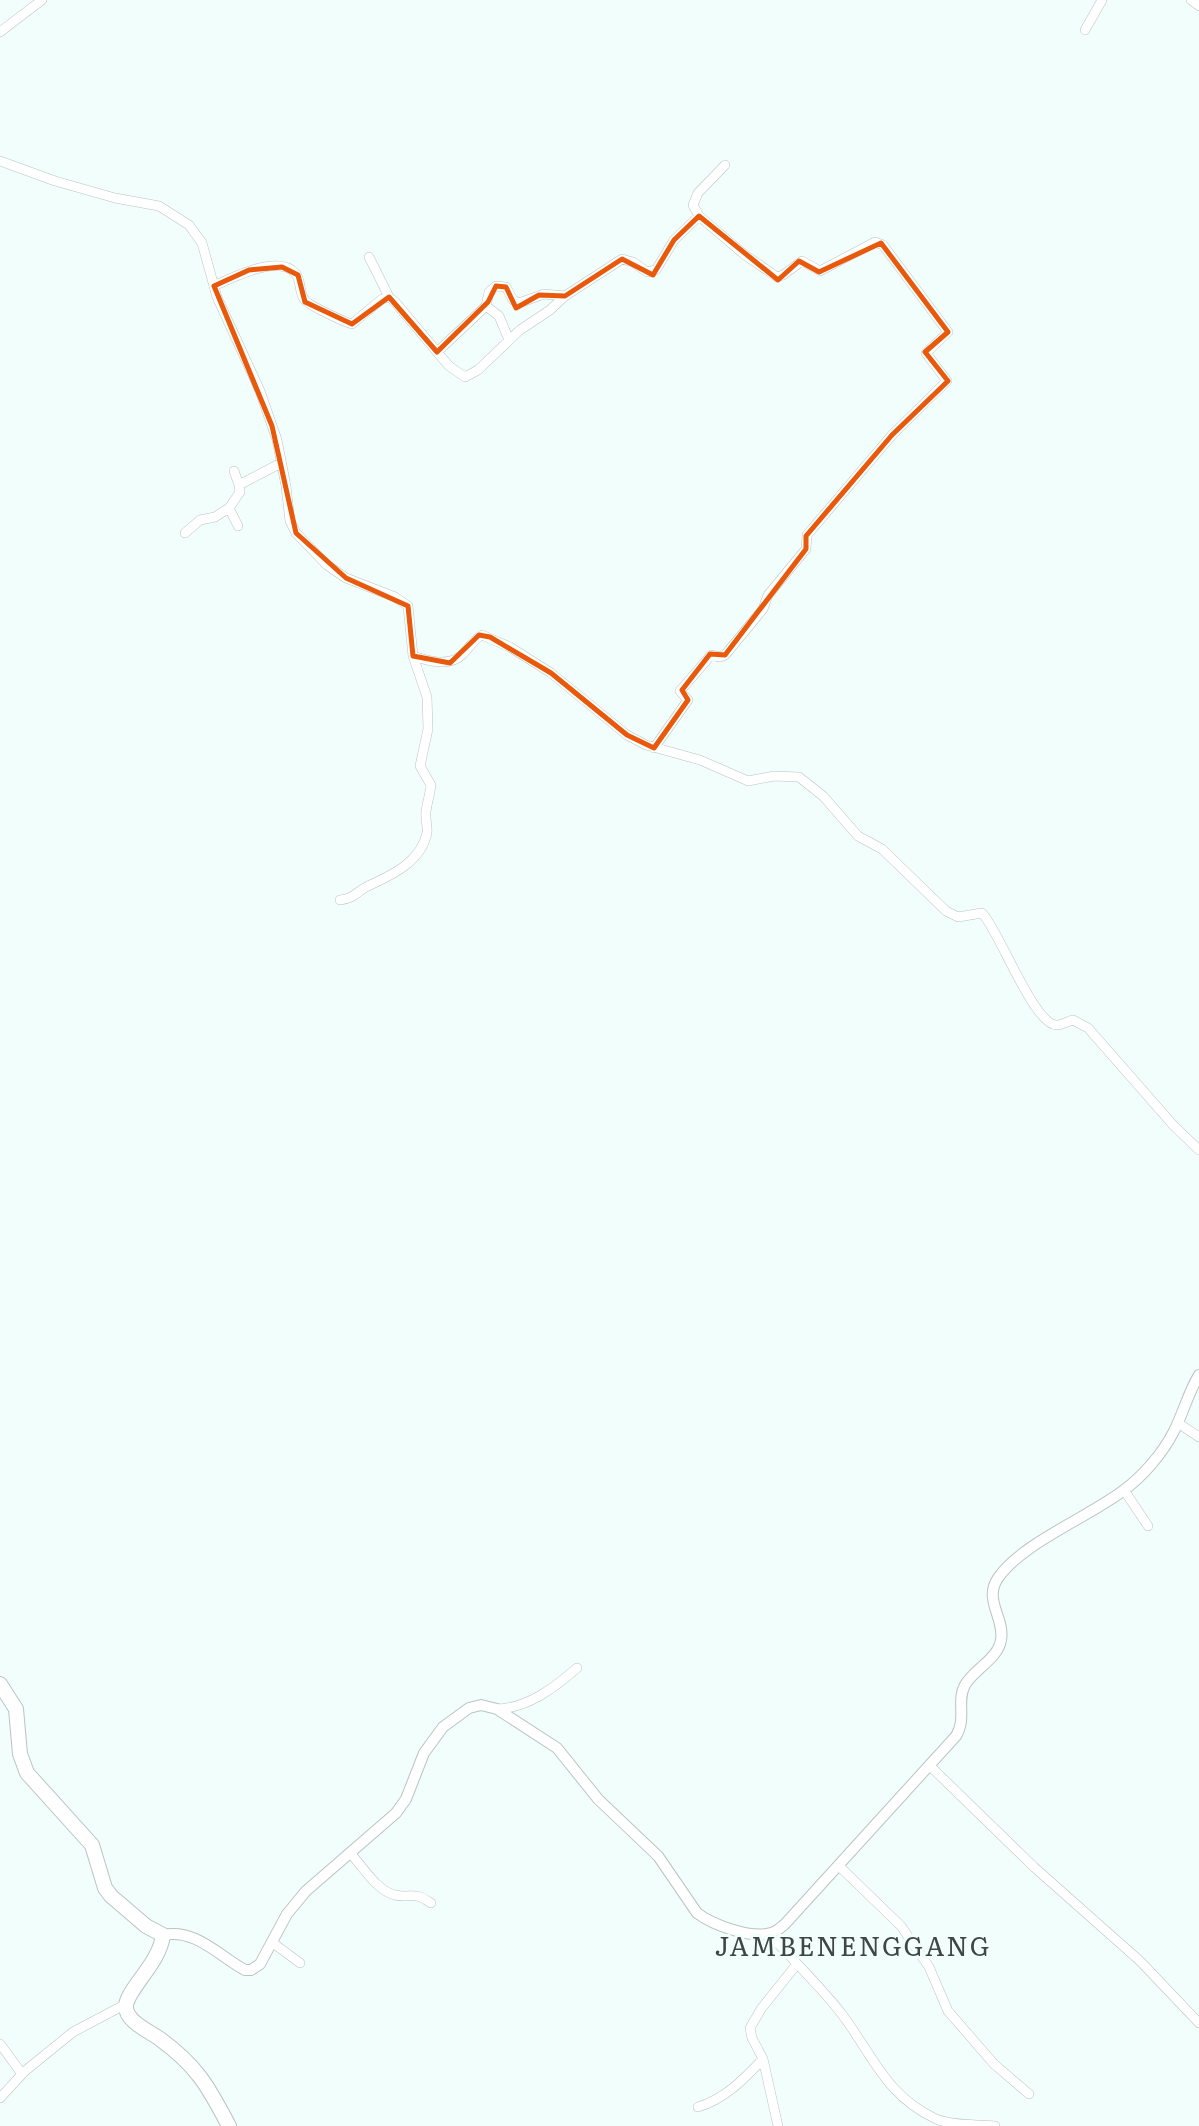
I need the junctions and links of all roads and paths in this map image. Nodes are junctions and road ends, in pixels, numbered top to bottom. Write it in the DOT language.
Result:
graph roads {
  1 [pos="42,0"];
  2 [pos="1102,0"];
  3 [pos="1191,0"];
  4 [pos="1199,6"];
  5 [pos="1085,30"];
  6 [pos="0,32"];
  7 [pos="0,161"];
  8 [pos="725,165"];
  9 [pos="699,216"];
  10 [pos="369,257"];
  11 [pos="214,286"];
  12 [pos="565,296"];
  13 [pos="389,298"];
  14 [pos="486,306"];
  15 [pos="509,340"];
  16 [pos="437,352"];
  17 [pos="281,463"];
  18 [pos="234,471"];
  19 [pos="239,485"];
  20 [pos="229,508"];
  21 [pos="238,526"];
  22 [pos="185,533"];
  23 [pos="413,656"];
  24 [pos="654,748"];
  25 [pos="340,900"];
  26 [pos="1199,1150"];
  27 [pos="1199,1375"];
  28 [pos="1178,1423"];
  29 [pos="1199,1437"];
  30 [pos="1124,1490"];
  31 [pos="1149,1526"];
  32 [pos="577,1668"];
  33 [pos="0,1684"];
  34 [pos="497,1709"];
  35 [pos="930,1766"];
  36 [pos="351,1854"];
  37 [pos="839,1866"];
  38 [pos="431,1903"];
  39 [pos="769,1934"];
  40 [pos="163,1935"];
  41 [pos="273,1943"];
  42 [pos="300,1963"];
  43 [pos="797,1964"];
  44 [pos="126,2004"];
  45 [pos="1199,2023"];
  46 [pos="0,2044"];
  47 [pos="763,2059"];
  48 [pos="22,2074"];
  49 [pos="1028,2094"];
  50 [pos="0,2098"];
  51 [pos="698,2107"];
  52 [pos="229,2126"];
  53 [pos="778,2126"];
  54 [pos="995,2126"];
  1 -- 6 [label="street"];
  2 -- 5 [label="street"];
  3 -- 4 [label="street"];
  7 -- 11 [label="street"];
  8 -- 9 [label="street"];
  9 -- 12 [label="street"];
  9 -- 24 [label="street"];
  10 -- 13 [label="street"];
  11 -- 13 [label="street"];
  11 -- 17 [label="street"];
  12 -- 14 [label="street"];
  12 -- 15 [label="street"];
  13 -- 16 [label="street"];
  14 -- 15 [label="street"];
  14 -- 16 [label="street"];
  15 -- 16 [label="street"];
  17 -- 19 [label="street"];
  17 -- 23 [label="street"];
  18 -- 19 [label="street"];
  19 -- 20 [label="street"];
  20 -- 21 [label="street"];
  20 -- 22 [label="street"];
  23 -- 24 [label="street"];
  23 -- 25 [label="street"];
  24 -- 26 [label="street"];
  27 -- 28 [label="street"];
  28 -- 29 [label="street"];
  28 -- 30 [label="street"];
  30 -- 31 [label="street"];
  30 -- 35 [label="street"];
  32 -- 34 [label="street"];
  33 -- 40 [label="main road"];
  34 -- 36 [label="street"];
  34 -- 39 [label="street"];
  35 -- 37 [label="street"];
  35 -- 45 [label="street"];
  36 -- 38 [label="street"];
  36 -- 41 [label="street"];
  37 -- 39 [label="street"];
  37 -- 49 [label="street"];
  39 -- 43 [label="street"];
  40 -- 41 [label="street"];
  40 -- 44 [label="main road"];
  41 -- 42 [label="street"];
  43 -- 47 [label="street"];
  43 -- 54 [label="street"];
  44 -- 48 [label="street"];
  44 -- 52 [label="main road"];
  46 -- 48 [label="street"];
  47 -- 51 [label="street"];
  47 -- 53 [label="street"];
  48 -- 50 [label="street"];
}
